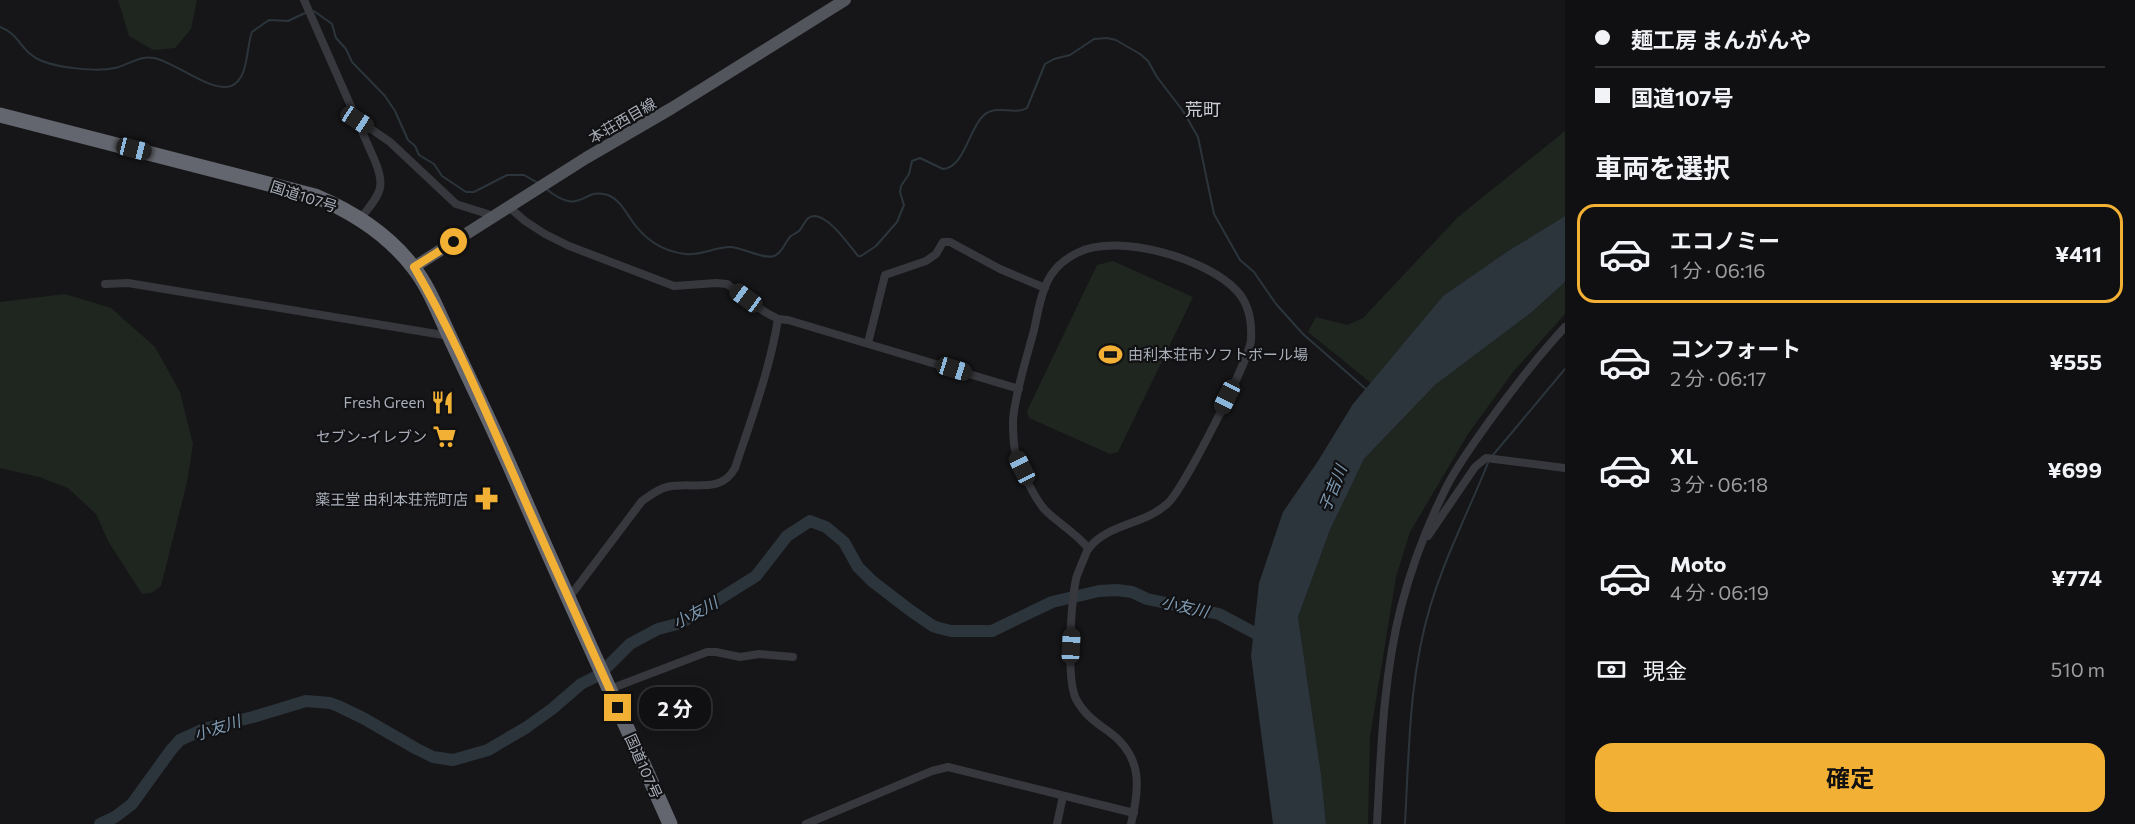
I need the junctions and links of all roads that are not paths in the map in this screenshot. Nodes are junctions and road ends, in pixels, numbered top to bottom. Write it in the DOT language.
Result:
graph roads {
  1 [pos="304,0"];
  2 [pos="845,0"];
  3 [pos="0,115"];
  4 [pos="357,120"];
  5 [pos="509,207"];
  6 [pos="494,216"];
  7 [pos="361,218"];
  8 [pos="414,267"];
  9 [pos="105,284"];
  10 [pos="1045,288"];
  11 [pos="778,319"];
  12 [pos="1565,327"];
  13 [pos="449,336"];
  14 [pos="868,343"];
  15 [pos="1019,389"];
  16 [pos="1565,468"];
  17 [pos="1421,545"];
  18 [pos="1088,548"];
  19 [pos="568,599"];
  20 [pos="793,657"];
  21 [pos="608,685"];
  22 [pos="1063,796"];
  23 [pos="1134,813"];
  24 [pos="670,824"];
  25 [pos="806,824"];
  26 [pos="1057,824"];
  27 [pos="1131,824"];
  28 [pos="1377,824"];
  1 -- 4 [label="street"];
  2 -- 5 [label="main road, 本荘西目線"];
  3 -- 7 [label="highway, 国道107号"];
  4 -- 6 [label="street"];
  4 -- 7 [label="street"];
  5 -- 6 [label="main road, 本荘西目線"];
  5 -- 11 [label="street"];
  6 -- 8 [label="main road, 本荘西目線"];
  7 -- 8 [label="highway, 国道107号"];
  8 -- 13 [label="highway, 国道107号"];
  9 -- 13 [label="street"];
  10 -- 14 [label="street"];
  10 -- 15 [label="street"];
  10 -- 18 [label="street"];
  11 -- 14 [label="street"];
  11 -- 19 [label="street"];
  12 -- 17 [label="street"];
  13 -- 19 [label="highway, 国道107号"];
  14 -- 15 [label="street"];
  15 -- 18 [label="street"];
  16 -- 17 [label="street"];
  17 -- 28 [label="street"];
  18 -- 23 [label="street"];
  19 -- 21 [label="highway, 国道107号"];
  20 -- 21 [label="street"];
  21 -- 24 [label="highway, 国道107号"];
  22 -- 23 [label="street"];
  22 -- 25 [label="street"];
  22 -- 26 [label="street"];
  23 -- 27 [label="street"];
}
